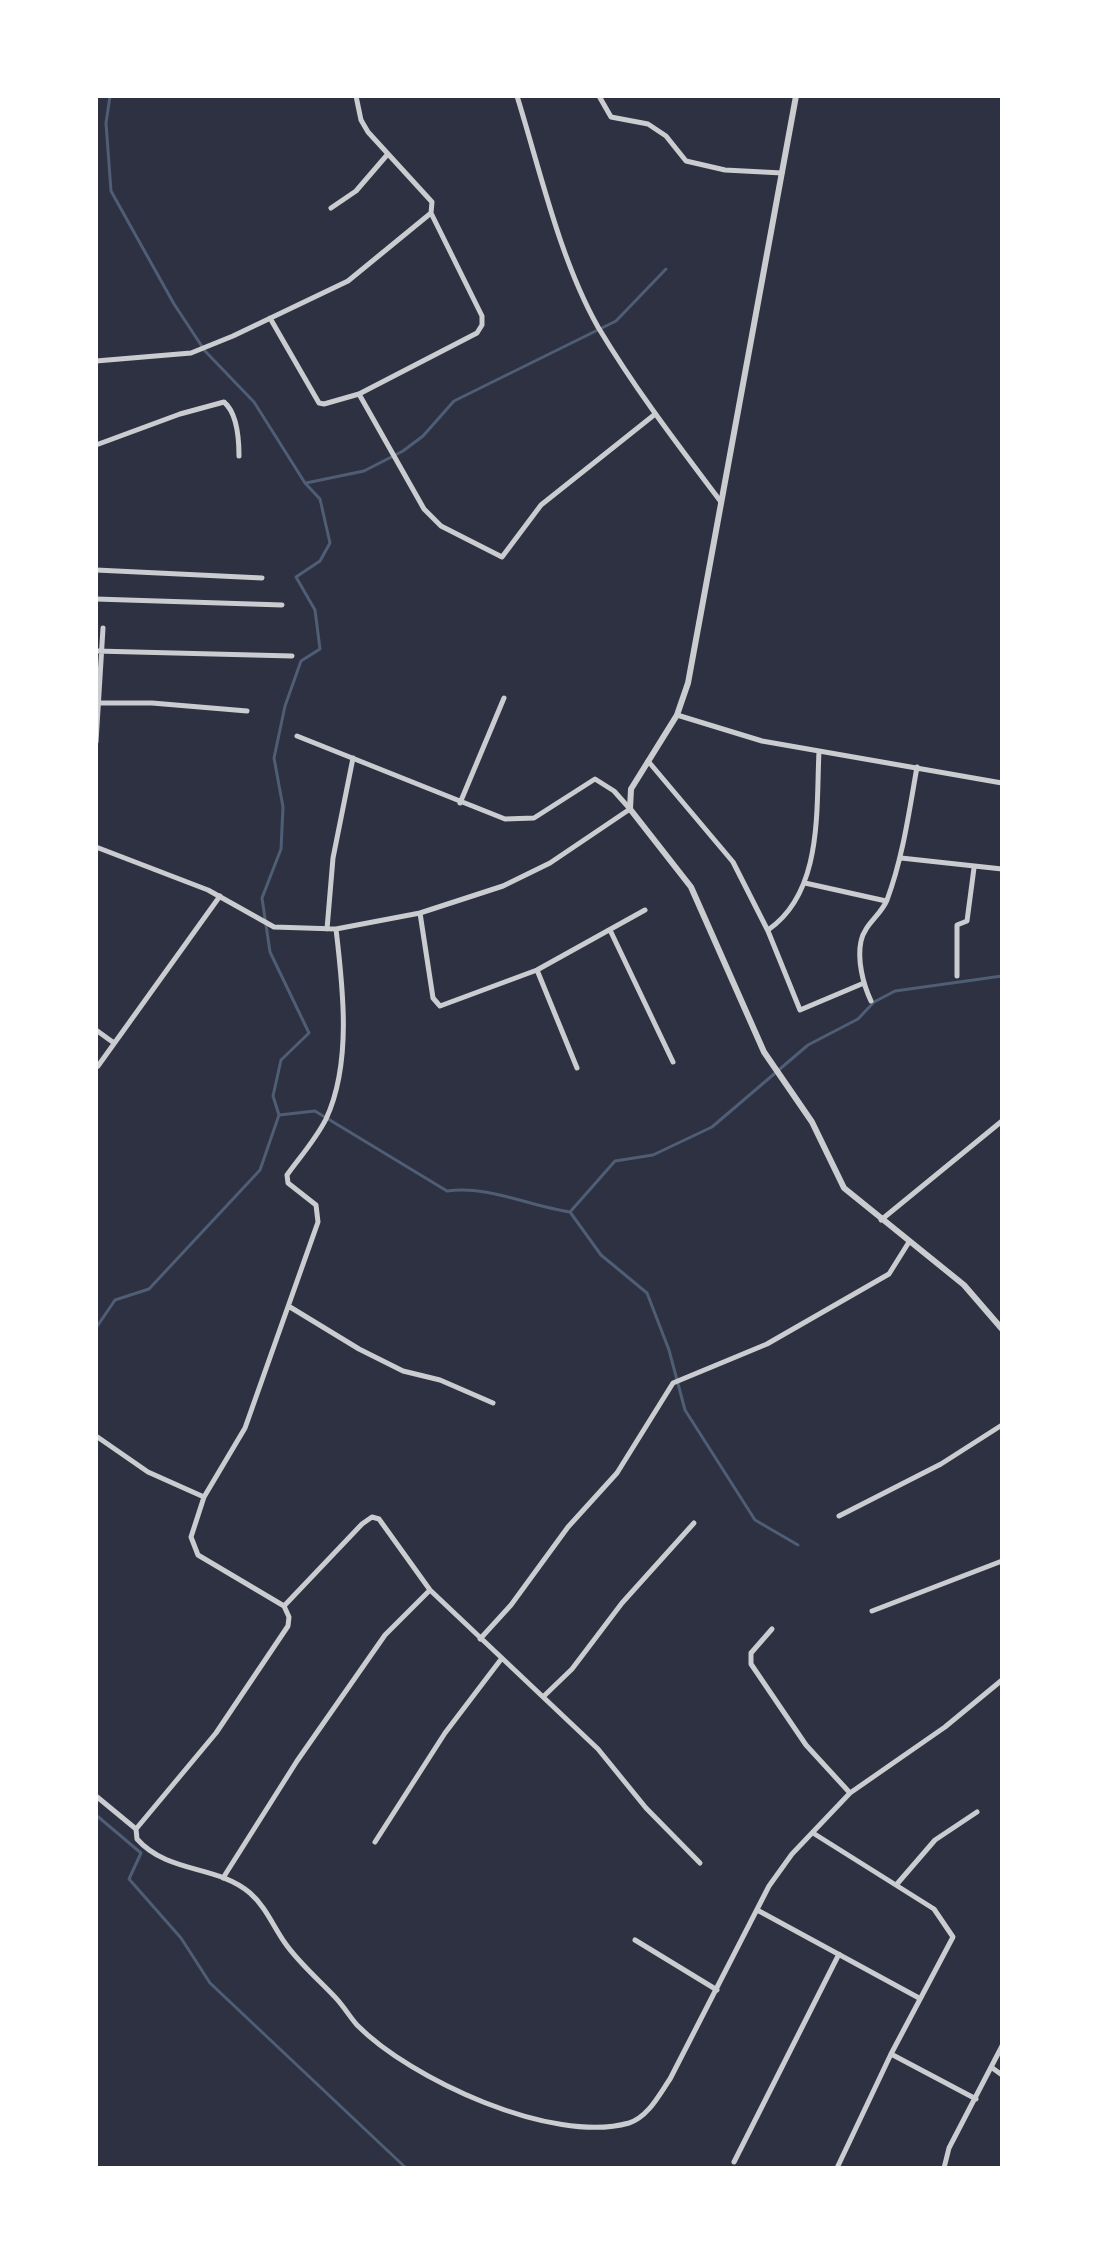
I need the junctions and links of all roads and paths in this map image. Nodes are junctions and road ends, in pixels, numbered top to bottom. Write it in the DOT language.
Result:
graph roads {
  1 [pos="356,96"];
  2 [pos="517,96"];
  3 [pos="599,96"];
  4 [pos="796,96"];
  5 [pos="387,155"];
  6 [pos="782,173"];
  7 [pos="331,208"];
  8 [pos="431,213"];
  9 [pos="270,318"];
  10 [pos="96,361"];
  11 [pos="359,394"];
  12 [pos="654,415"];
  13 [pos="96,445"];
  14 [pos="239,456"];
  15 [pos="722,503"];
  16 [pos="96,570"];
  17 [pos="262,578"];
  18 [pos="96,599"];
  19 [pos="282,605"];
  20 [pos="103,628"];
  21 [pos="99,651"];
  22 [pos="292,656"];
  23 [pos="504,698"];
  24 [pos="99,703"];
  25 [pos="247,711"];
  26 [pos="677,715"];
  27 [pos="297,736"];
  28 [pos="96,742"];
  29 [pos="819,751"];
  30 [pos="353,758"];
  31 [pos="648,761"];
  32 [pos="917,767"];
  33 [pos="1002,783"];
  34 [pos="460,803"];
  35 [pos="630,809"];
  36 [pos="96,847"];
  37 [pos="901,858"];
  38 [pos="974,868"];
  39 [pos="1002,869"];
  40 [pos="805,883"];
  41 [pos="220,896"];
  42 [pos="886,901"];
  43 [pos="645,910"];
  44 [pos="420,913"];
  45 [pos="327,929"];
  46 [pos="336,929"];
  47 [pos="610,930"];
  48 [pos="768,931"];
  49 [pos="537,970"];
  50 [pos="957,976"];
  51 [pos="864,983"];
  52 [pos="871,1001"];
  53 [pos="96,1030"];
  54 [pos="114,1043"];
  55 [pos="673,1062"];
  56 [pos="98,1066"];
  57 [pos="577,1068"];
  58 [pos="1002,1121"];
  59 [pos="880,1221"];
  60 [pos="909,1242"];
  61 [pos="290,1307"];
  62 [pos="1002,1329"];
  63 [pos="493,1403"];
  64 [pos="1002,1425"];
  65 [pos="96,1436"];
  66 [pos="204,1497"];
  67 [pos="839,1516"];
  68 [pos="694,1523"];
  69 [pos="1002,1561"];
  70 [pos="430,1590"];
  71 [pos="284,1606"];
  72 [pos="872,1611"];
  73 [pos="772,1629"];
  74 [pos="480,1639"];
  75 [pos="502,1658"];
  76 [pos="1002,1680"];
  77 [pos="544,1696"];
  78 [pos="850,1793"];
  79 [pos="96,1796"];
  80 [pos="977,1812"];
  81 [pos="136,1829"];
  82 [pos="813,1833"];
  83 [pos="375,1842"];
  84 [pos="700,1863"];
  85 [pos="223,1878"];
  86 [pos="897,1884"];
  87 [pos="759,1911"];
  88 [pos="635,1940"];
  89 [pos="839,1954"];
  90 [pos="717,1990"];
  91 [pos="919,1998"];
  92 [pos="1002,2046"];
  93 [pos="891,2054"];
  94 [pos="991,2067"];
  95 [pos="1002,2075"];
  96 [pos="976,2099"];
  97 [pos="734,2162"];
  98 [pos="837,2168"];
  99 [pos="944,2168"];
  1 -- 5 [label="street"];
  2 -- 12 [label="street"];
  3 -- 6 [label="street"];
  4 -- 6 [label="street"];
  5 -- 7 [label="street"];
  5 -- 8 [label="street"];
  6 -- 15 [label="street"];
  8 -- 9 [label="street"];
  8 -- 11 [label="street"];
  9 -- 10 [label="street"];
  9 -- 11 [label="street"];
  11 -- 12 [label="street"];
  12 -- 15 [label="street"];
  13 -- 14 [label="street"];
  15 -- 26 [label="street"];
  16 -- 17 [label="street"];
  18 -- 19 [label="street"];
  20 -- 21 [label="street"];
  21 -- 22 [label="street"];
  21 -- 24 [label="street"];
  23 -- 34 [label="street"];
  24 -- 25 [label="street"];
  24 -- 28 [label="street"];
  26 -- 29 [label="street"];
  26 -- 31 [label="street"];
  27 -- 30 [label="street"];
  29 -- 32 [label="street"];
  29 -- 40 [label="street"];
  30 -- 34 [label="street"];
  30 -- 45 [label="street"];
  31 -- 35 [label="street"];
  31 -- 48 [label="street"];
  32 -- 33 [label="street"];
  32 -- 37 [label="street"];
  34 -- 35 [label="street"];
  35 -- 44 [label="street"];
  35 -- 59 [label="street"];
  36 -- 41 [label="street"];
  37 -- 38 [label="street"];
  37 -- 42 [label="street"];
  38 -- 39 [label="street"];
  38 -- 50 [label="street"];
  40 -- 42 [label="street"];
  40 -- 48 [label="street"];
  41 -- 45 [label="street"];
  41 -- 54 [label="street"];
  42 -- 51 [label="street"];
  43 -- 47 [label="street"];
  44 -- 46 [label="street"];
  44 -- 49 [label="street"];
  45 -- 46 [label="street"];
  46 -- 61 [label="street"];
  47 -- 49 [label="street"];
  47 -- 55 [label="street"];
  48 -- 51 [label="street"];
  49 -- 57 [label="street"];
  51 -- 52 [label="street"];
  53 -- 54 [label="street"];
  54 -- 56 [label="street"];
  58 -- 59 [label="street"];
  59 -- 60 [label="street"];
  60 -- 62 [label="street"];
  60 -- 74 [label="street"];
  61 -- 63 [label="street"];
  61 -- 66 [label="street"];
  64 -- 67 [label="street"];
  65 -- 66 [label="street"];
  66 -- 71 [label="street"];
  68 -- 77 [label="street"];
  69 -- 72 [label="street"];
  70 -- 71 [label="street"];
  70 -- 74 [label="street"];
  70 -- 85 [label="street"];
  71 -- 81 [label="street"];
  73 -- 78 [label="street"];
  74 -- 75 [label="street"];
  75 -- 77 [label="street"];
  75 -- 83 [label="street"];
  76 -- 78 [label="street"];
  77 -- 84 [label="street"];
  78 -- 82 [label="street"];
  79 -- 81 [label="street"];
  80 -- 86 [label="street"];
  81 -- 85 [label="street"];
  82 -- 86 [label="street"];
  82 -- 87 [label="street"];
  85 -- 90 [label="street"];
  86 -- 91 [label="street"];
  87 -- 89 [label="street"];
  87 -- 90 [label="street"];
  88 -- 90 [label="street"];
  89 -- 91 [label="street"];
  89 -- 97 [label="street"];
  91 -- 93 [label="street"];
  92 -- 94 [label="street"];
  93 -- 96 [label="street"];
  93 -- 98 [label="street"];
  94 -- 95 [label="street"];
  94 -- 96 [label="street"];
  96 -- 99 [label="street"];
}
